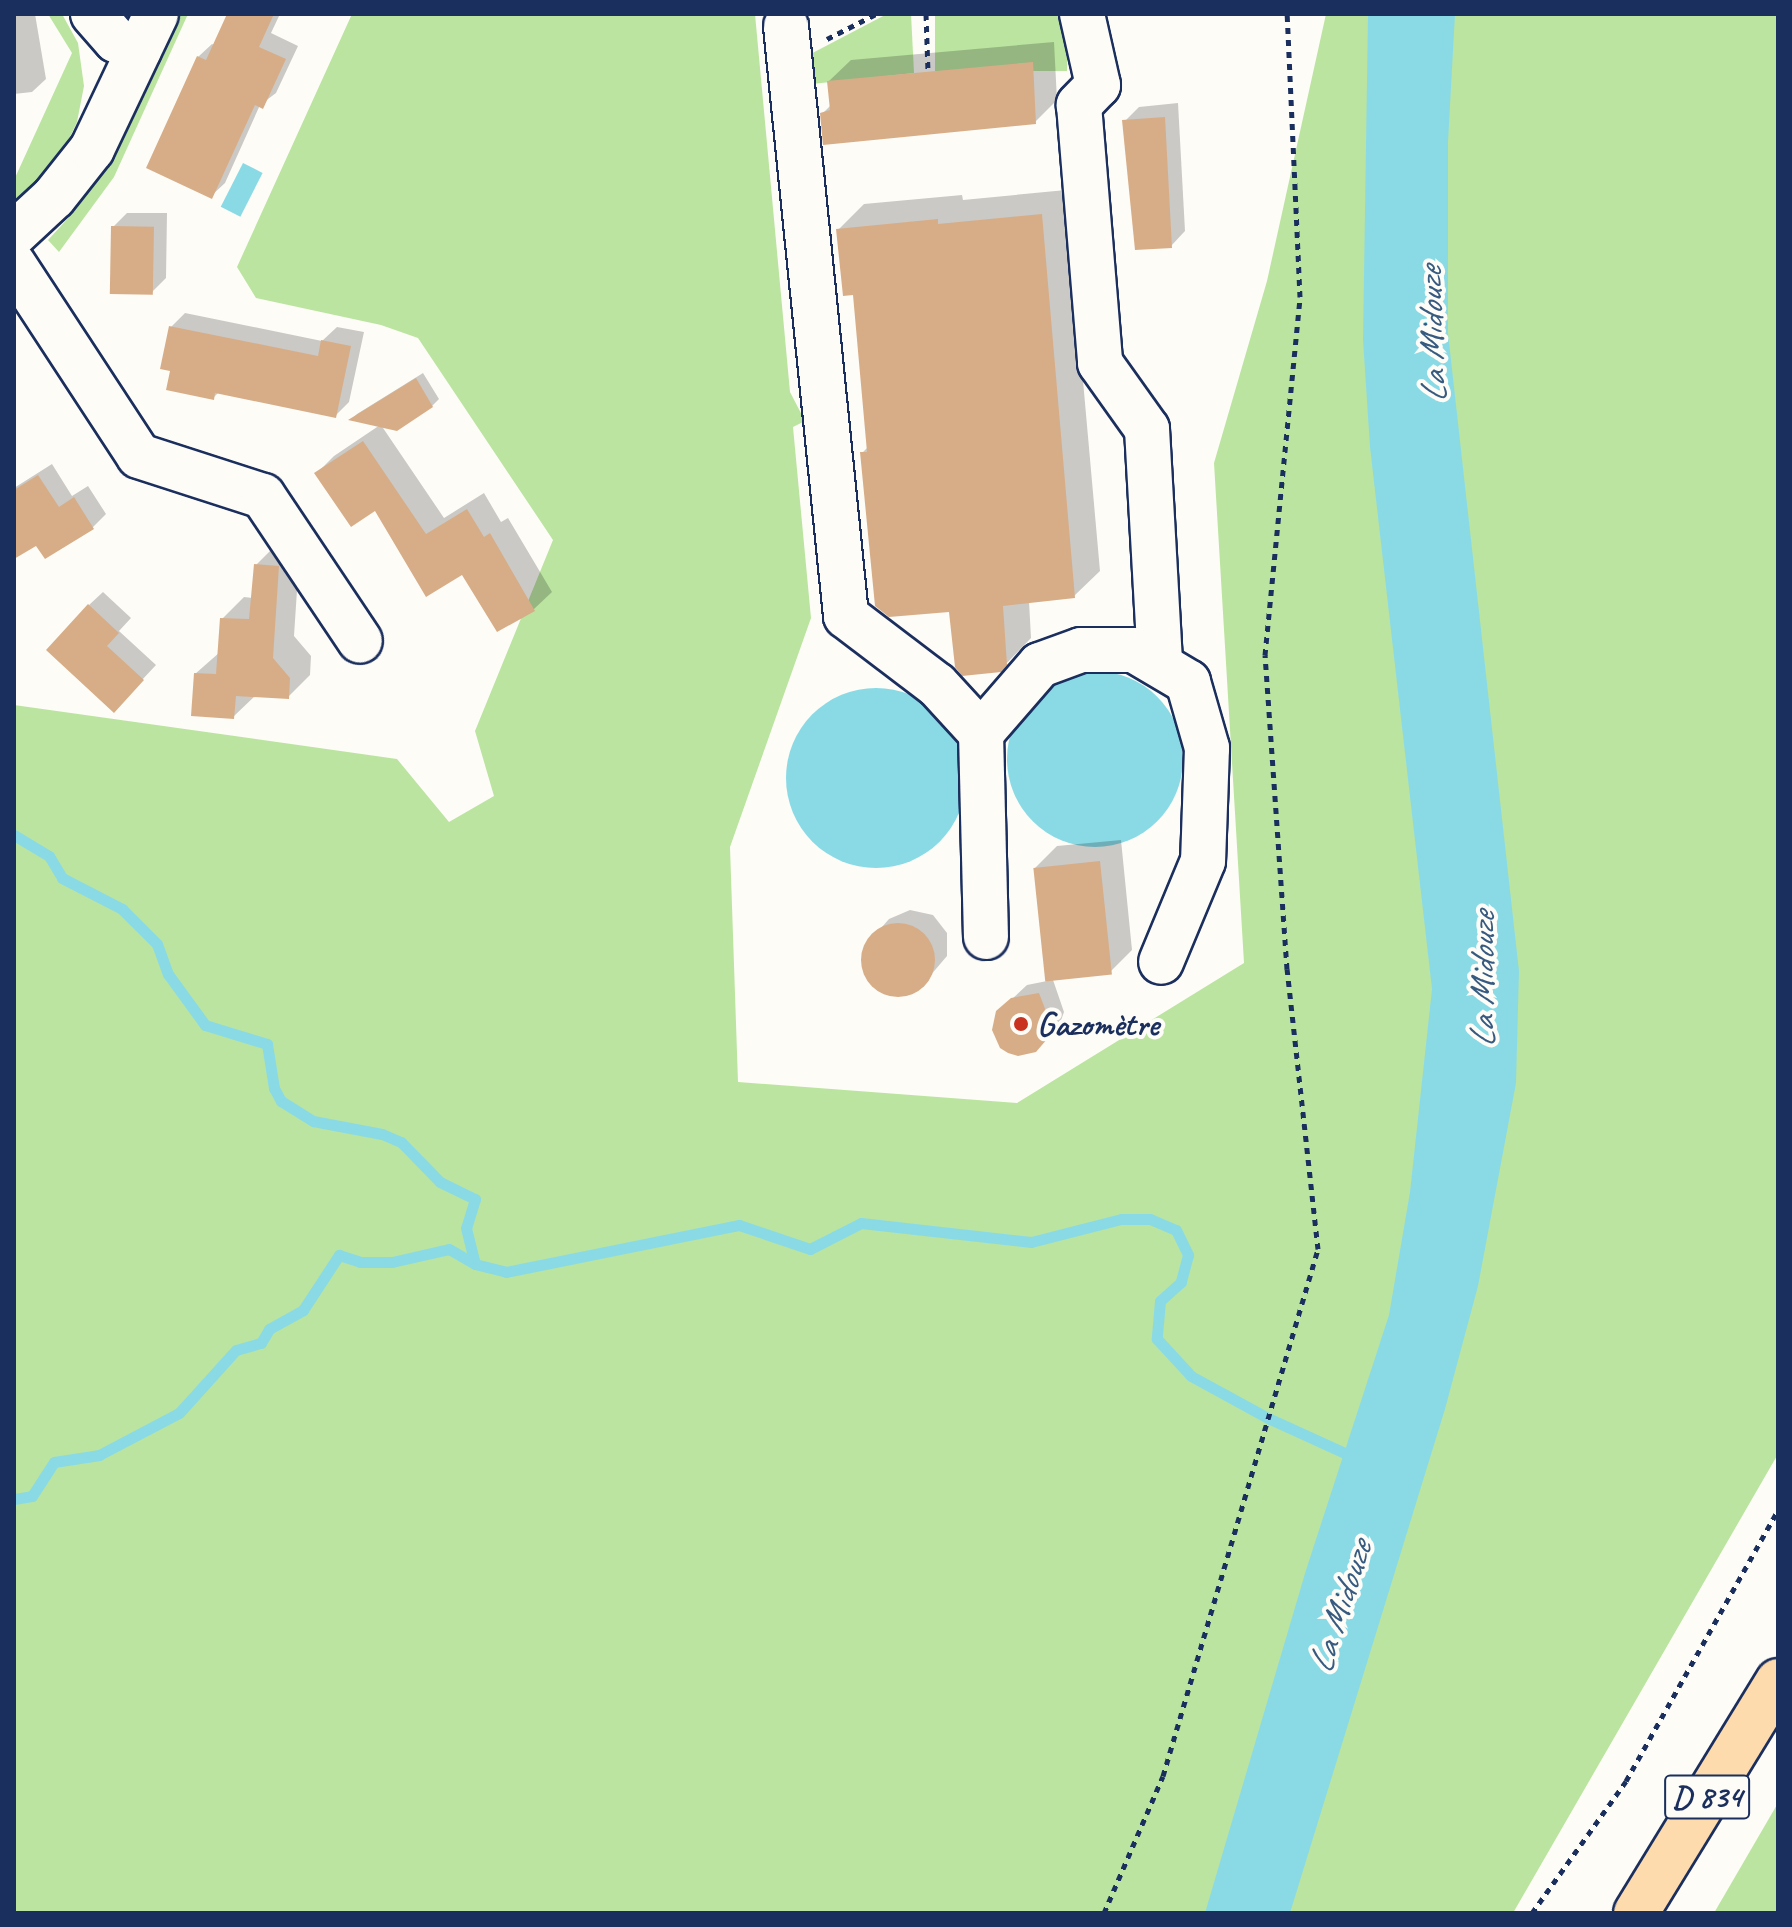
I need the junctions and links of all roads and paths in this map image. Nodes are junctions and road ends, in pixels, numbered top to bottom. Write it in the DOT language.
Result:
graph roads {
  1 [pos="93,14"];
  2 [pos="926,14"];
  3 [pos="1082,14"];
  4 [pos="1287,14"];
  5 [pos="786,26"];
  6 [pos="147,32"];
  7 [pos="928,72"];
  8 [pos="14,234"];
  9 [pos="14,265"];
  10 [pos="360,641"];
  11 [pos="1160,664"];
  12 [pos="981,733"];
  13 [pos="986,937"];
  14 [pos="1161,962"];
  15 [pos="1778,1510"];
  16 [pos="1778,1681"];
  17 [pos="1104,1913"];
  18 [pos="1532,1913"];
  19 [pos="1636,1913"];
  1 -- 6 [label="street"];
  2 -- 7 [label="path"];
  3 -- 11 [label="street"];
  4 -- 17 [label="path"];
  5 -- 12 [label="street"];
  6 -- 8 [label="street"];
  9 -- 10 [label="street"];
  11 -- 12 [label="street"];
  11 -- 14 [label="street"];
  12 -- 13 [label="street"];
  15 -- 18 [label="path"];
  16 -- 19 [label="main road, D 834"];
}
